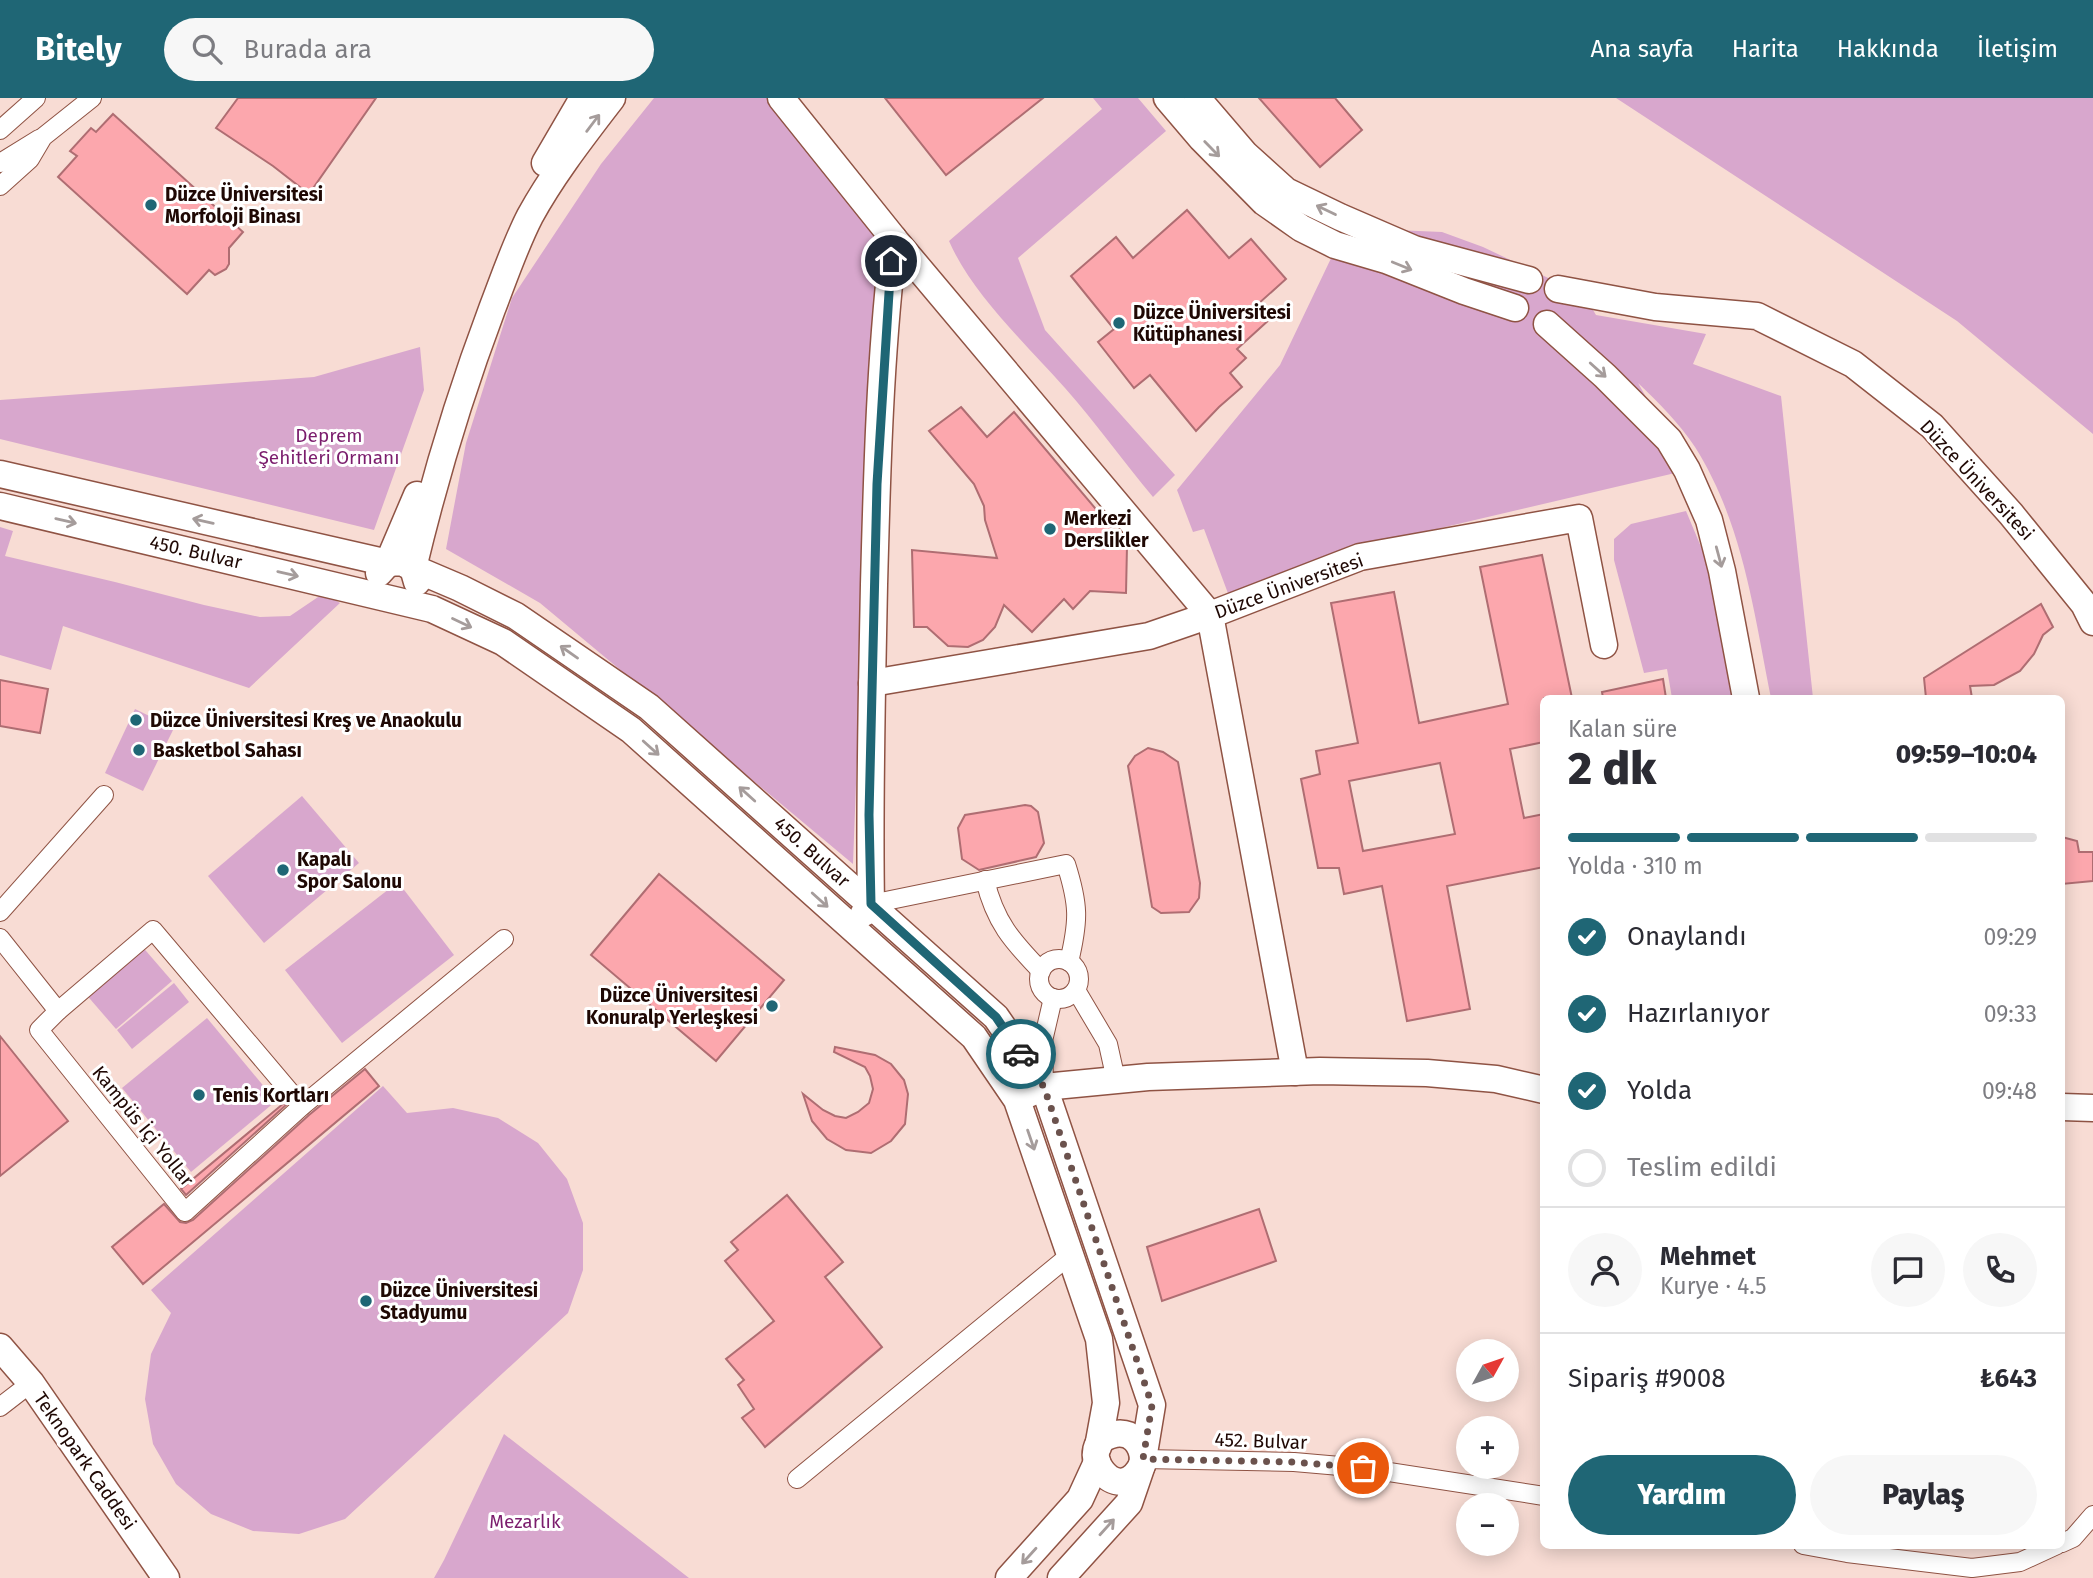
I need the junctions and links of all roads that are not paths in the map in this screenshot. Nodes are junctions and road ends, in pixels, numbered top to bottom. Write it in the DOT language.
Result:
graph roads {
  1 [pos="36,98"];
  2 [pos="92,98"];
  3 [pos="583,98"];
  4 [pos="612,98"];
  5 [pos="781,98"];
  6 [pos="1167,98"];
  7 [pos="1197,98"];
  8 [pos="0,130"];
  9 [pos="43,136"];
  10 [pos="0,163"];
  11 [pos="0,186"];
  12 [pos="894,239"];
  13 [pos="1529,280"];
  14 [pos="1558,289"];
  15 [pos="1515,307"];
  16 [pos="1547,324"];
  17 [pos="0,474"];
  18 [pos="0,506"];
  19 [pos="401,566"];
  20 [pos="394,600"];
  21 [pos="1210,615"];
  22 [pos="2093,622"];
  23 [pos="1604,645"];
  24 [pos="872,683"];
  25 [pos="1745,695"];
  26 [pos="104,795"];
  27 [pos="985,880"];
  28 [pos="871,904"];
  29 [pos="0,912"];
  30 [pos="853,928"];
  31 [pos="0,938"];
  32 [pos="504,939"];
  33 [pos="1069,962"];
  34 [pos="1041,971"];
  35 [pos="1076,990"];
  36 [pos="1053,998"];
  37 [pos="58,1011"];
  38 [pos="1295,1072"];
  39 [pos="1116,1080"];
  40 [pos="1044,1087"];
  41 [pos="1540,1089"];
  42 [pos="1017,1100"];
  43 [pos="302,1106"];
  44 [pos="2065,1107"];
  45 [pos="2093,1108"];
  46 [pos="1070,1255"];
  47 [pos="0,1347"];
  48 [pos="32,1383"];
  49 [pos="0,1407"];
  50 [pos="1098,1454"];
  51 [pos="1142,1462"];
  52 [pos="797,1479"];
  53 [pos="1540,1495"];
  54 [pos="2093,1515"];
  55 [pos="2065,1541"];
  56 [pos="1825,1549"];
  57 [pos="2048,1549"];
  58 [pos="166,1578"];
  59 [pos="1009,1578"];
  60 [pos="1061,1578"];
  1 -- 8 [label="street"];
  2 -- 9 [label="street"];
  3 -- 19 [label="street"];
  19 -- 4 [label="street, one-way"];
  5 -- 12 [label="street"];
  6 -- 15 [label="street, one-way"];
  13 -- 7 [label="street, one-way"];
  9 -- 10 [label="street"];
  9 -- 11 [label="street"];
  12 -- 21 [label="street"];
  12 -- 24 [label="street"];
  13 -- 14 [label="street"];
  13 -- 15 [label="street"];
  14 -- 16 [label="street"];
  14 -- 22 [label="street, Düzce Üniversitesi"];
  15 -- 16 [label="street"];
  16 -- 25 [label="street, one-way"];
  19 -- 17 [label="street, 450. Bulvar, one-way"];
  18 -- 20 [label="street, 450. Bulvar, one-way"];
  19 -- 20 [label="street"];
  28 -- 19 [label="street, 450. Bulvar, one-way"];
  20 -- 30 [label="street, 450. Bulvar, one-way"];
  21 -- 23 [label="street, Düzce Üniversitesi"];
  21 -- 24 [label="street, Düzce Üniversitesi"];
  21 -- 38 [label="street"];
  24 -- 28 [label="street"];
  26 -- 29 [label="street"];
  27 -- 28 [label="street"];
  27 -- 33 [label="street"];
  27 -- 34 [label="street"];
  28 -- 30 [label="street"];
  28 -- 40 [label="street, 450. Bulvar"];
  30 -- 42 [label="street, 450. Bulvar"];
  31 -- 37 [label="street"];
  32 -- 43 [label="street, Kampüs İçi Yollar"];
  33 -- 34 [label="street"];
  33 -- 35 [label="street"];
  34 -- 36 [label="street"];
  35 -- 36 [label="street"];
  35 -- 39 [label="street"];
  36 -- 40 [label="street"];
  37 -- 43 [label="street, Kampüs İçi Yollar"];
  37 -- 43 [label="street, Kampüs İçi Yollar"];
  38 -- 39 [label="street"];
  38 -- 41 [label="street"];
  39 -- 40 [label="street"];
  40 -- 42 [label="street"];
  40 -- 51 [label="street, 450. Bulvar"];
  42 -- 46 [label="street, 450. Bulvar, one-way"];
  44 -- 45 [label="street"];
  46 -- 50 [label="street, 450. Bulvar"];
  46 -- 52 [label="street"];
  47 -- 48 [label="street, Teknopark Caddesi"];
  48 -- 49 [label="street"];
  48 -- 58 [label="street, Teknopark Caddesi"];
  50 -- 51 [label="street"];
  50 -- 51 [label="street"];
  50 -- 59 [label="street, 450. Bulvar, one-way"];
  51 -- 53 [label="street, 452. Bulvar"];
  60 -- 51 [label="street, 450. Bulvar, one-way"];
  54 -- 55 [label="street"];
  56 -- 57 [label="street"];
}
